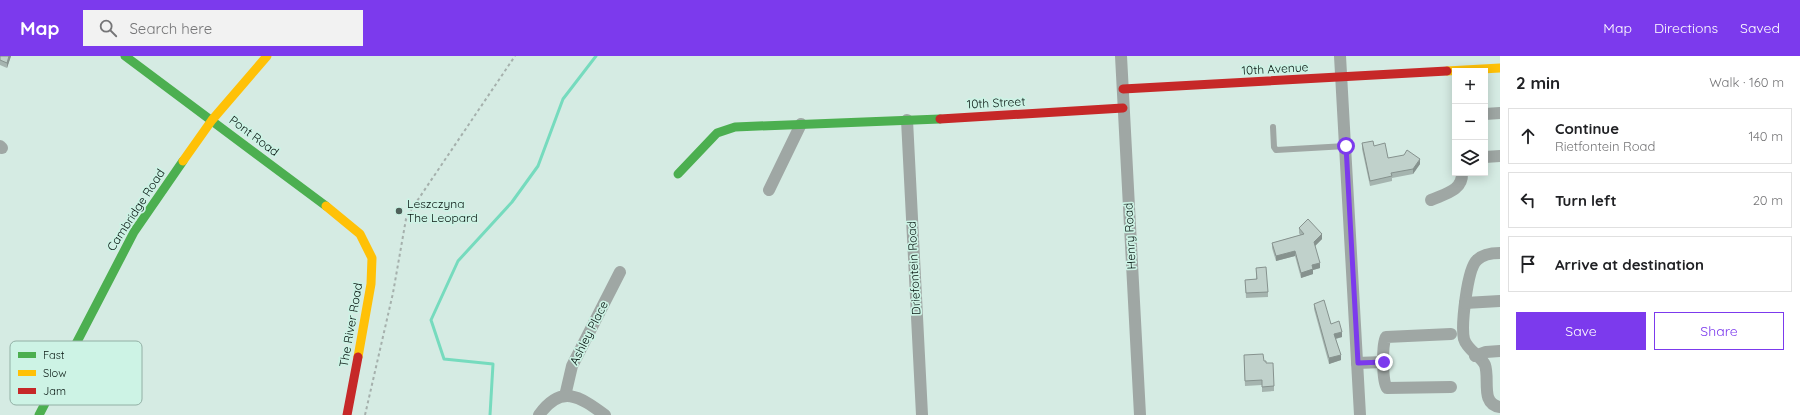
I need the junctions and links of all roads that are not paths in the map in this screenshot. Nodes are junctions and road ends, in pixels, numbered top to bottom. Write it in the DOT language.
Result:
graph roads {
  1 [pos="125,56"];
  2 [pos="267,56"];
  3 [pos="1121,56"];
  4 [pos="1340,56"];
  5 [pos="1500,68"];
  6 [pos="1342,78"];
  7 [pos="1123,89"];
  8 [pos="1123,108"];
  9 [pos="1500,113"];
  10 [pos="1488,114"];
  11 [pos="212,120"];
  12 [pos="907,120"];
  13 [pos="800,124"];
  14 [pos="1273,127"];
  15 [pos="1346,146"];
  16 [pos="1500,156"];
  17 [pos="1488,157"];
  18 [pos="678,174"];
  19 [pos="1461,176"];
  20 [pos="769,190"];
  21 [pos="1431,200"];
  22 [pos="364,240"];
  23 [pos="1500,253"];
  24 [pos="620,272"];
  25 [pos="1500,301"];
  26 [pos="1465,303"];
  27 [pos="1451,334"];
  28 [pos="77,341"];
  29 [pos="1500,351"];
  30 [pos="1475,356"];
  31 [pos="1384,362"];
  32 [pos="1358,363"];
  33 [pos="1451,387"];
  34 [pos="565,396"];
  35 [pos="44,405"];
  36 [pos="1500,407"];
  37 [pos="39,415"];
  38 [pos="347,415"];
  39 [pos="539,415"];
  40 [pos="605,415"];
  41 [pos="922,415"];
  42 [pos="1140,415"];
  43 [pos="1360,415"];
  1 -- 11 [label="street, Pont Road"];
  2 -- 11 [label="street, Cambridge Road"];
  3 -- 7 [label="street, Henry Road"];
  4 -- 6 [label="street"];
  5 -- 6 [label="street, 10th Avenue"];
  6 -- 7 [label="street, 10th Avenue"];
  6 -- 15 [label="street"];
  7 -- 8 [label="street, Henry Road"];
  8 -- 12 [label="street, 10th Street"];
  8 -- 42 [label="street, Henry Road"];
  9 -- 10 [label="street"];
  11 -- 22 [label="street, Pont Road"];
  11 -- 28 [label="street, Cambridge Road"];
  12 -- 13 [label="street, 10th Street"];
  12 -- 41 [label="street, Driefontein Road"];
  13 -- 18 [label="street, 10th Street"];
  13 -- 20 [label="street"];
  14 -- 15 [label="lane"];
  15 -- 32 [label="street"];
  16 -- 17 [label="street"];
  19 -- 21 [label="street"];
  22 -- 38 [label="street, The River Road"];
  23 -- 26 [label="street"];
  24 -- 34 [label="street, Ashley Place"];
  25 -- 26 [label="street"];
  26 -- 30 [label="street"];
  27 -- 31 [label="street"];
  29 -- 30 [label="street"];
  30 -- 36 [label="street"];
  31 -- 32 [label="street"];
  31 -- 33 [label="street"];
  32 -- 43 [label="street"];
  34 -- 39 [label="street"];
  34 -- 40 [label="street"];
  35 -- 37 [label="street, Cambridge Road"];
}
